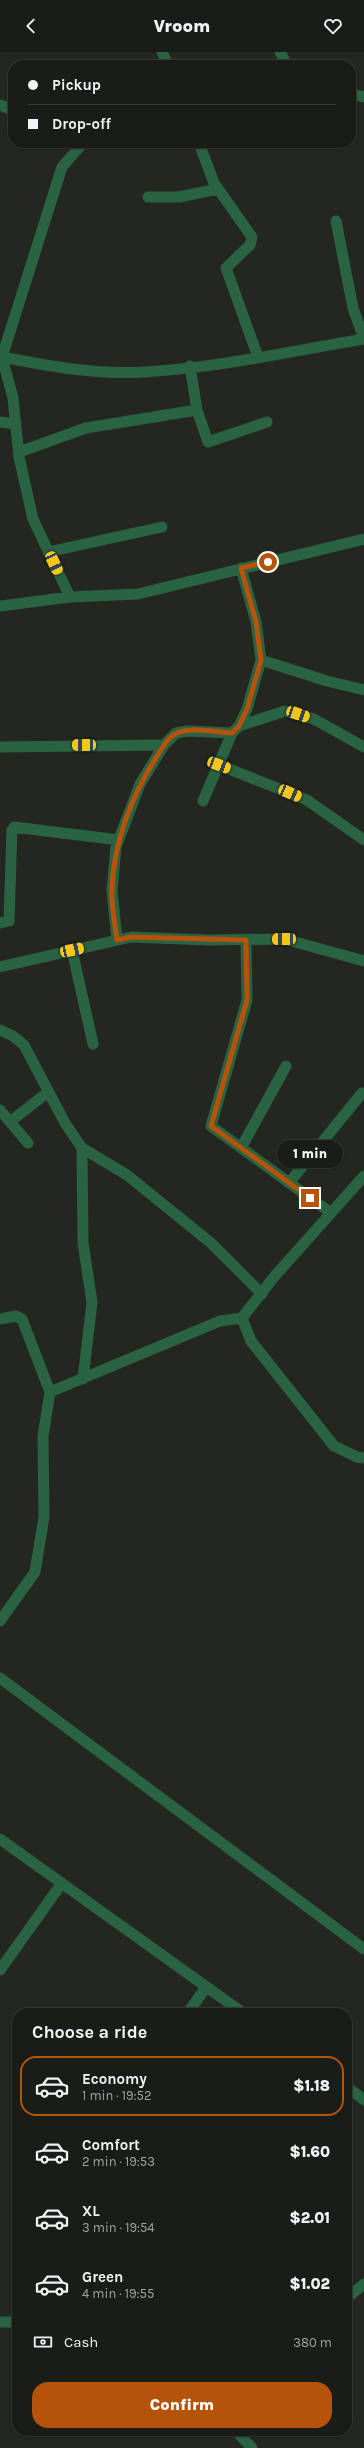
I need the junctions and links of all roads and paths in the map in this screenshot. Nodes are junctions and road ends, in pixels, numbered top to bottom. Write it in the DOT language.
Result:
graph roads {
  1 [pos="78,148"];
  2 [pos="201,148"];
  3 [pos="218,189"];
  4 [pos="148,197"];
  5 [pos="336,221"];
  6 [pos="364,339"];
  7 [pos="2,349"];
  8 [pos="258,357"];
  9 [pos="190,366"];
  10 [pos="3,369"];
  11 [pos="197,410"];
  12 [pos="0,422"];
  13 [pos="267,422"];
  14 [pos="16,424"];
  15 [pos="19,452"];
  16 [pos="162,527"];
  17 [pos="364,538"];
  18 [pos="48,552"];
  19 [pos="241,568"];
  20 [pos="70,597"];
  21 [pos="0,606"];
  22 [pos="261,660"];
  23 [pos="364,690"];
  24 [pos="235,730"];
  25 [pos="164,745"];
  26 [pos="0,747"];
  27 [pos="364,747"];
  28 [pos="219,765"];
  29 [pos="203,801"];
  30 [pos="119,840"];
  31 [pos="364,840"];
  32 [pos="0,923"];
  33 [pos="117,940"];
  34 [pos="246,940"];
  35 [pos="72,950"];
  36 [pos="364,961"];
  37 [pos="0,967"];
  38 [pos="0,1030"];
  39 [pos="93,1044"];
  40 [pos="286,1066"];
  41 [pos="48,1092"];
  42 [pos="362,1093"];
  43 [pos="0,1110"];
  44 [pos="11,1121"];
  45 [pos="28,1143"];
  46 [pos="82,1148"];
  47 [pos="241,1148"];
  48 [pos="364,1176"];
  49 [pos="289,1183"];
  50 [pos="331,1213"];
  51 [pos="262,1294"];
  52 [pos="242,1318"];
  53 [pos="0,1319"];
  54 [pos="83,1379"];
  55 [pos="50,1392"];
  56 [pos="364,1458"];
  57 [pos="0,1621"];
  58 [pos="0,1678"];
  59 [pos="0,1839"];
  60 [pos="62,1883"];
  61 [pos="364,1949"];
  62 [pos="0,1970"];
  63 [pos="206,1987"];
  64 [pos="191,2008"];
  65 [pos="236,2008"];
  66 [pos="352,2092"];
  67 [pos="364,2100"];
  68 [pos="364,2284"];
  69 [pos="352,2294"];
  70 [pos="0,2322"];
  71 [pos="12,2322"];
  72 [pos="241,2436"];
  73 [pos="252,2448"];
  1 -- 7 [label="street"];
  2 -- 3 [label="street"];
  3 -- 4 [label="street"];
  3 -- 8 [label="street"];
  5 -- 6 [label="street"];
  6 -- 8 [label="street"];
  7 -- 9 [label="street"];
  7 -- 10 [label="street"];
  8 -- 9 [label="street"];
  9 -- 11 [label="street"];
  10 -- 14 [label="street"];
  11 -- 13 [label="street"];
  11 -- 15 [label="street"];
  12 -- 14 [label="street"];
  14 -- 15 [label="street"];
  15 -- 18 [label="street"];
  16 -- 18 [label="street"];
  17 -- 19 [label="street"];
  18 -- 20 [label="street"];
  19 -- 20 [label="street"];
  19 -- 22 [label="street"];
  20 -- 21 [label="street"];
  22 -- 23 [label="street"];
  22 -- 24 [label="street"];
  24 -- 25 [label="street"];
  24 -- 27 [label="street"];
  24 -- 28 [label="street"];
  25 -- 26 [label="street"];
  25 -- 30 [label="street"];
  28 -- 29 [label="street"];
  28 -- 31 [label="street"];
  30 -- 32 [label="street"];
  30 -- 33 [label="street"];
  33 -- 34 [label="street"];
  33 -- 35 [label="street"];
  34 -- 36 [label="street"];
  34 -- 47 [label="street"];
  35 -- 37 [label="street"];
  35 -- 39 [label="street"];
  38 -- 41 [label="street"];
  40 -- 47 [label="street"];
  41 -- 44 [label="street"];
  41 -- 46 [label="street"];
  42 -- 49 [label="street"];
  43 -- 44 [label="street"];
  44 -- 45 [label="street"];
  46 -- 51 [label="street"];
  46 -- 54 [label="street"];
  47 -- 49 [label="street"];
  48 -- 50 [label="street"];
  49 -- 50 [label="street"];
  50 -- 51 [label="street"];
  51 -- 52 [label="street"];
  52 -- 54 [label="street"];
  52 -- 56 [label="street"];
  53 -- 55 [label="street"];
  54 -- 55 [label="street"];
  55 -- 57 [label="street"];
  58 -- 61 [label="street"];
  59 -- 60 [label="street"];
  60 -- 62 [label="street"];
  60 -- 63 [label="street"];
  63 -- 64 [label="street"];
  63 -- 65 [label="street"];
  66 -- 67 [label="street"];
  68 -- 69 [label="street"];
  70 -- 71 [label="street"];
  72 -- 73 [label="street"];
}
